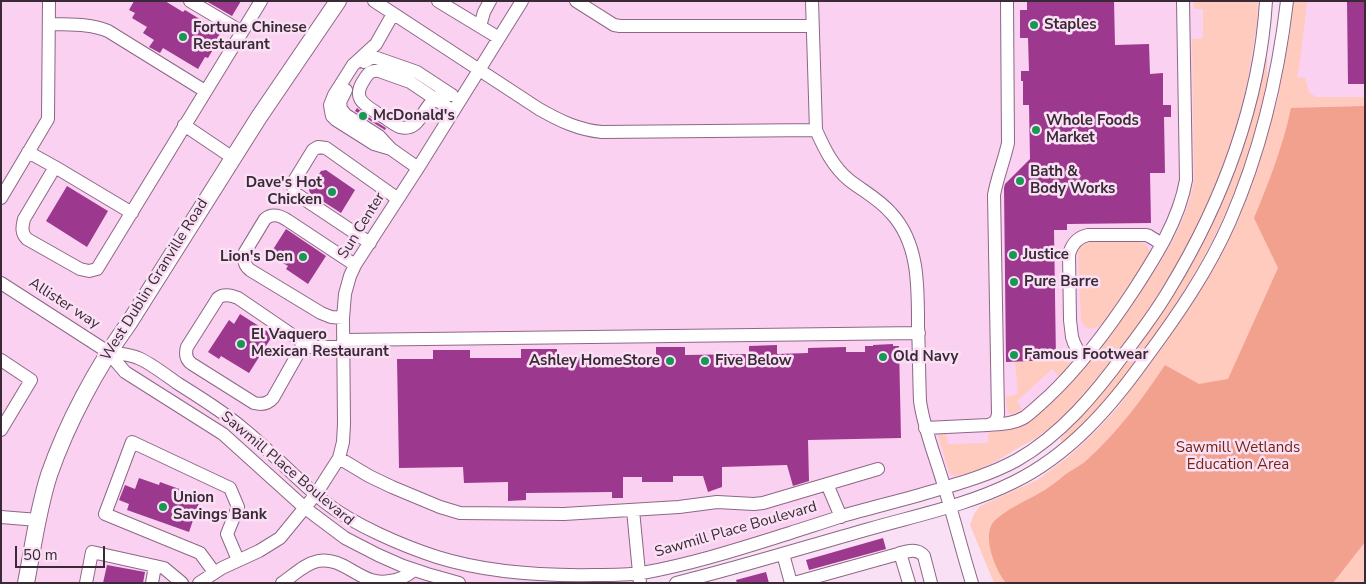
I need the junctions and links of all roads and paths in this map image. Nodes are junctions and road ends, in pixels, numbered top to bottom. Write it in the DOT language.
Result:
graph roads {
  1 [pos="49,1"];
  2 [pos="190,1"];
  3 [pos="261,1"];
  4 [pos="338,1"];
  5 [pos="374,1"];
  6 [pos="438,1"];
  7 [pos="490,1"];
  8 [pos="522,1"];
  9 [pos="576,1"];
  10 [pos="812,1"];
  11 [pos="1007,1"];
  12 [pos="1183,1"];
  13 [pos="1266,1"];
  14 [pos="1287,1"];
  15 [pos="393,14"];
  16 [pos="48,24"];
  17 [pos="480,26"];
  18 [pos="812,26"];
  19 [pos="242,32"];
  20 [pos="499,38"];
  21 [pos="376,44"];
  22 [pos="364,62"];
  23 [pos="479,71"];
  24 [pos="205,91"];
  25 [pos="434,99"];
  26 [pos="455,102"];
  27 [pos="184,125"];
  28 [pos="816,130"];
  29 [pos="391,149"];
  30 [pos="28,152"];
  31 [pos="233,158"];
  32 [pos="55,167"];
  33 [pos="418,168"];
  34 [pos="1,198"];
  35 [pos="398,199"];
  36 [pos="132,212"];
  37 [pos="370,243"];
  38 [pos="1162,244"];
  39 [pos="355,266"];
  40 [pos="1,283"];
  41 [pos="343,318"];
  42 [pos="919,333"];
  43 [pos="304,343"];
  44 [pos="343,344"];
  45 [pos="108,352"];
  46 [pos="1085,357"];
  47 [pos="1,360"];
  48 [pos="988,425"];
  49 [pos="925,428"];
  50 [pos="1,430"];
  51 [pos="339,458"];
  52 [pos="878,469"];
  53 [pos="827,484"];
  54 [pos="945,488"];
  55 [pos="316,494"];
  56 [pos="306,508"];
  57 [pos="950,508"];
  58 [pos="633,510"];
  59 [pos="841,517"];
  60 [pos="1,518"];
  61 [pos="38,520"];
  62 [pos="900,553"];
  63 [pos="783,554"];
  64 [pos="238,560"];
  65 [pos="155,566"];
  66 [pos="414,570"];
  67 [pos="214,572"];
  68 [pos="639,578"];
  69 [pos="26,583"];
  70 [pos="86,583"];
  71 [pos="152,583"];
  72 [pos="182,583"];
  73 [pos="199,583"];
  74 [pos="282,583"];
  75 [pos="459,583"];
  76 [pos="676,583"];
  77 [pos="792,583"];
  78 [pos="909,583"];
  79 [pos="931,583"];
  80 [pos="972,583"];
  1 -- 16 [label="street"];
  2 -- 19 [label="street"];
  3 -- 19 [label="street"];
  4 -- 31 [label="main road, West Dublin Granville Road"];
  5 -- 15 [label="street"];
  6 -- 17 [label="street"];
  7 -- 17 [label="street"];
  8 -- 20 [label="street, Sun Center"];
  9 -- 18 [label="street"];
  10 -- 18 [label="street"];
  11 -- 48 [label="street"];
  12 -- 38 [label="street"];
  13 -- 54 [label="street, Sawmill Place Boulevard"];
  14 -- 57 [label="street"];
  15 -- 21 [label="street"];
  15 -- 23 [label="street"];
  16 -- 24 [label="street"];
  16 -- 30 [label="street"];
  17 -- 20 [label="street"];
  18 -- 28 [label="street"];
  19 -- 24 [label="street"];
  20 -- 23 [label="street, Sun Center"];
  21 -- 22 [label="street"];
  21 -- 29 [label="street"];
  22 -- 26 [label="street"];
  22 -- 29 [label="street"];
  23 -- 26 [label="street, Sun Center"];
  23 -- 28 [label="street"];
  24 -- 27 [label="street"];
  25 -- 25 [label="street"];
  25 -- 26 [label="street"];
  26 -- 33 [label="street, Sun Center"];
  27 -- 31 [label="street"];
  27 -- 36 [label="street"];
  28 -- 42 [label="street"];
  29 -- 33 [label="street"];
  30 -- 32 [label="street"];
  30 -- 34 [label="street"];
  31 -- 45 [label="main road, West Dublin Granville Road"];
  32 -- 36 [label="street"];
  32 -- 36 [label="street"];
  33 -- 35 [label="street, Sun Center"];
  35 -- 37 [label="street, Sun Center"];
  35 -- 37 [label="street"];
  37 -- 39 [label="street, Sun Center"];
  38 -- 46 [label="street"];
  38 -- 46 [label="street"];
  39 -- 41 [label="street, Sun Center"];
  39 -- 41 [label="street"];
  40 -- 45 [label="street, Allister way"];
  41 -- 44 [label="street, Sun Center"];
  42 -- 44 [label="street"];
  42 -- 49 [label="street"];
  43 -- 43 [label="street"];
  43 -- 44 [label="street"];
  44 -- 51 [label="street, Sun Center"];
  45 -- 55 [label="street, Sawmill Place Boulevard"];
  45 -- 56 [label="street, Sawmill Place Boulevard"];
  45 -- 61 [label="main road, West Dublin Granville Road"];
  46 -- 48 [label="street"];
  47 -- 50 [label="street"];
  48 -- 49 [label="street"];
  49 -- 54 [label="street"];
  51 -- 55 [label="street, Sun Center"];
  51 -- 58 [label="street"];
  52 -- 53 [label="street"];
  53 -- 58 [label="street"];
  53 -- 59 [label="street"];
  54 -- 57 [label="street"];
  54 -- 59 [label="street, Sawmill Place Boulevard"];
  55 -- 56 [label="street, Sun Center"];
  55 -- 68 [label="street, Sawmill Place Boulevard"];
  56 -- 64 [label="street, Sun Center"];
  56 -- 66 [label="street, Sawmill Place Boulevard"];
  57 -- 63 [label="street"];
  57 -- 80 [label="street"];
  58 -- 68 [label="street"];
  59 -- 68 [label="street, Sawmill Place Boulevard"];
  60 -- 61 [label="street"];
  61 -- 69 [label="main road, West Dublin Granville Road"];
  62 -- 77 [label="street"];
  62 -- 78 [label="street"];
  62 -- 79 [label="street"];
  63 -- 76 [label="street"];
  63 -- 77 [label="street"];
  64 -- 67 [label="street, Sun Center"];
  64 -- 67 [label="street"];
  65 -- 70 [label="street"];
  65 -- 71 [label="street"];
  65 -- 72 [label="street"];
  66 -- 74 [label="street"];
  66 -- 75 [label="street, Sawmill Place Boulevard"];
  67 -- 73 [label="street, Sun Center"];
}
